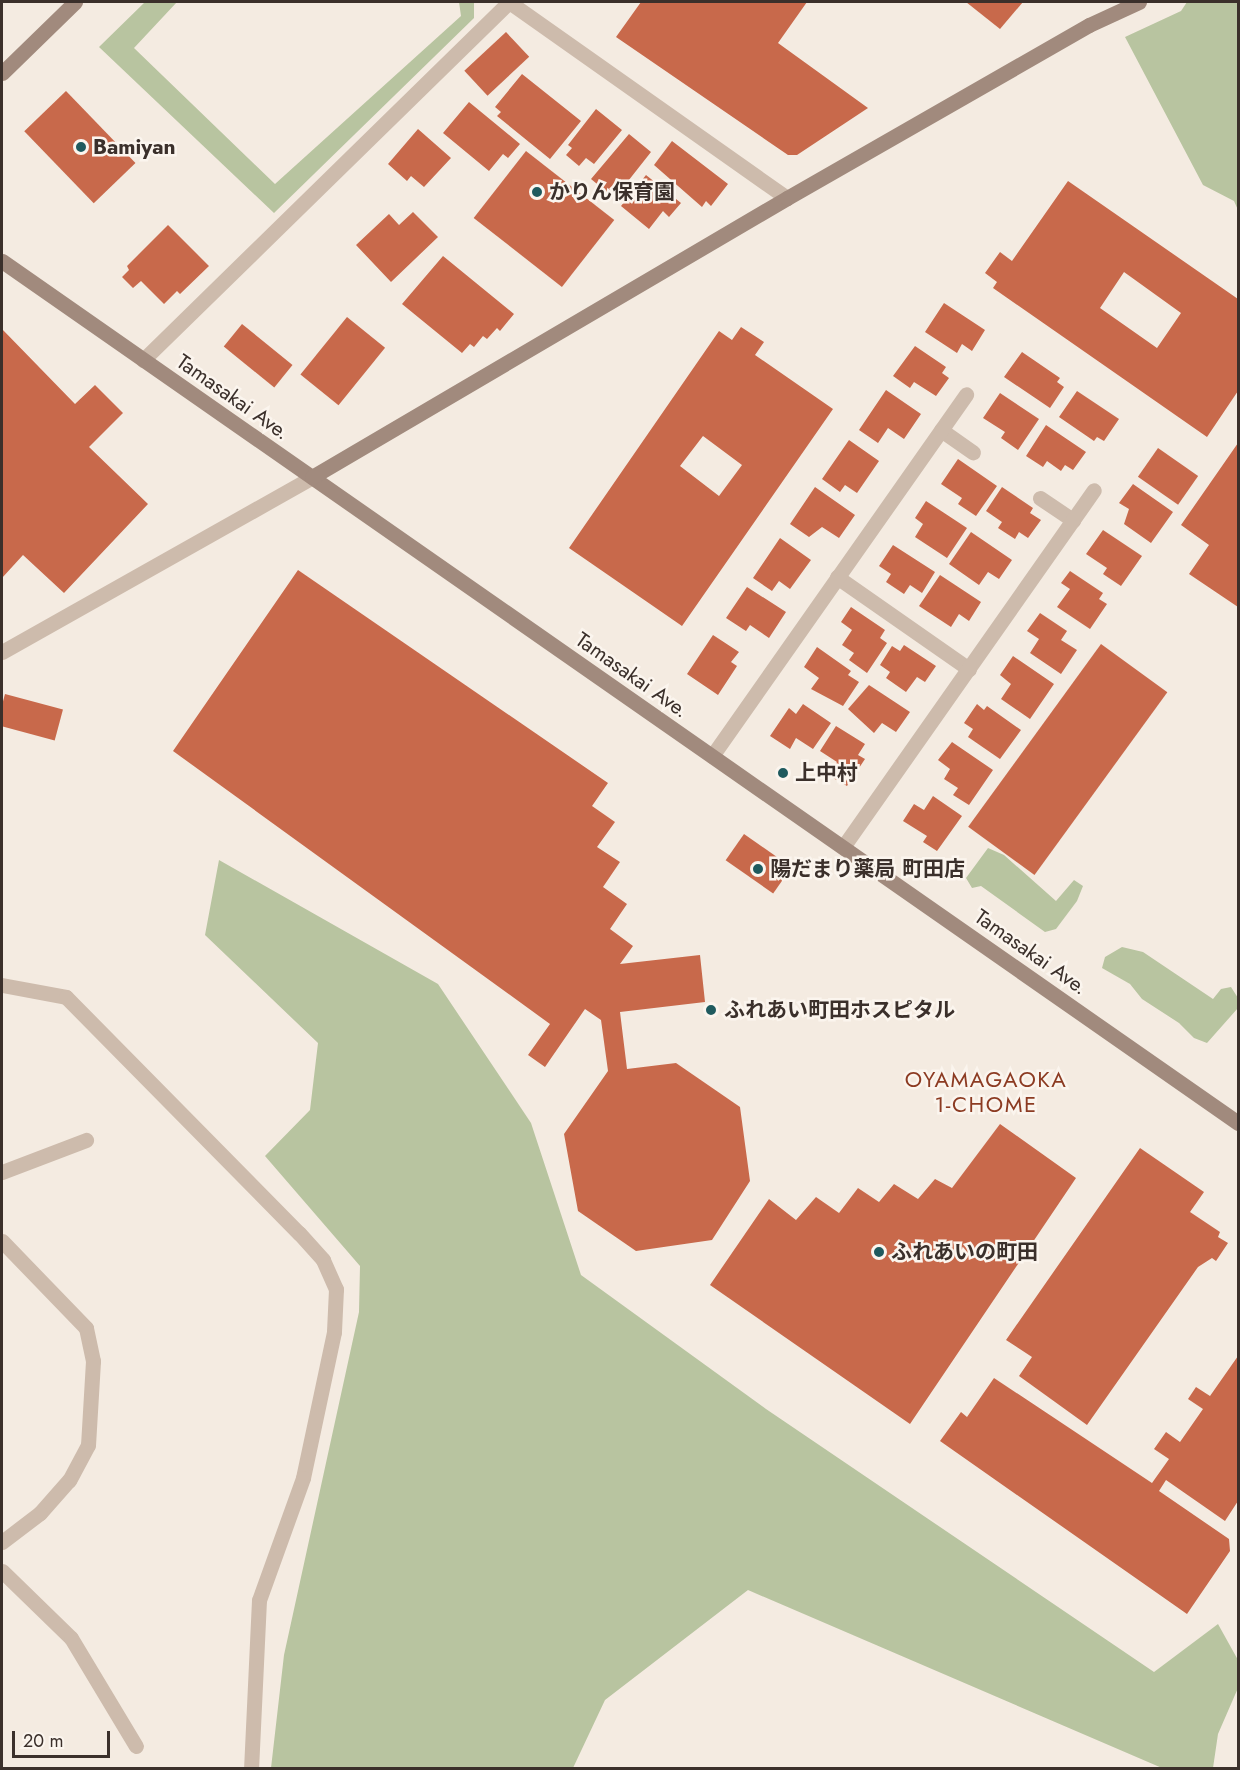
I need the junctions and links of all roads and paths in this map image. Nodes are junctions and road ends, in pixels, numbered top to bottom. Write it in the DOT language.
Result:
graph roads {
  1 [pos="75,2"];
  2 [pos="509,2"];
  3 [pos="1139,2"];
  4 [pos="2,73"];
  5 [pos="787,198"];
  6 [pos="2,261"];
  7 [pos="143,360"];
  8 [pos="966,394"];
  9 [pos="941,430"];
  10 [pos="974,452"];
  11 [pos="312,477"];
  12 [pos="1094,490"];
  13 [pos="1040,498"];
  14 [pos="1073,520"];
  15 [pos="837,577"];
  16 [pos="2,652"];
  17 [pos="969,669"];
  18 [pos="712,756"];
  19 [pos="843,847"];
  20 [pos="2,985"];
  21 [pos="1239,1123"];
  22 [pos="86,1140"];
  23 [pos="2,1172"];
  24 [pos="2,1241"];
  25 [pos="2,1542"];
  26 [pos="2,1571"];
  27 [pos="135,1746"];
  28 [pos="251,1768"];
  1 -- 4 [label="street"];
  2 -- 5 [label="street"];
  2 -- 7 [label="street"];
  3 -- 5 [label="street"];
  5 -- 11 [label="street"];
  6 -- 7 [label="street, Tamasakai Ave."];
  7 -- 11 [label="street, Tamasakai Ave."];
  8 -- 9 [label="street"];
  9 -- 10 [label="street"];
  9 -- 15 [label="street"];
  11 -- 16 [label="street"];
  11 -- 18 [label="street, Tamasakai Ave."];
  12 -- 14 [label="street"];
  13 -- 14 [label="street"];
  14 -- 17 [label="street"];
  15 -- 17 [label="street"];
  15 -- 18 [label="street"];
  17 -- 19 [label="street"];
  18 -- 19 [label="street, Tamasakai Ave."];
  19 -- 21 [label="street, Tamasakai Ave."];
  20 -- 28 [label="street"];
  22 -- 23 [label="street"];
  24 -- 25 [label="street"];
  26 -- 27 [label="street"];
}
